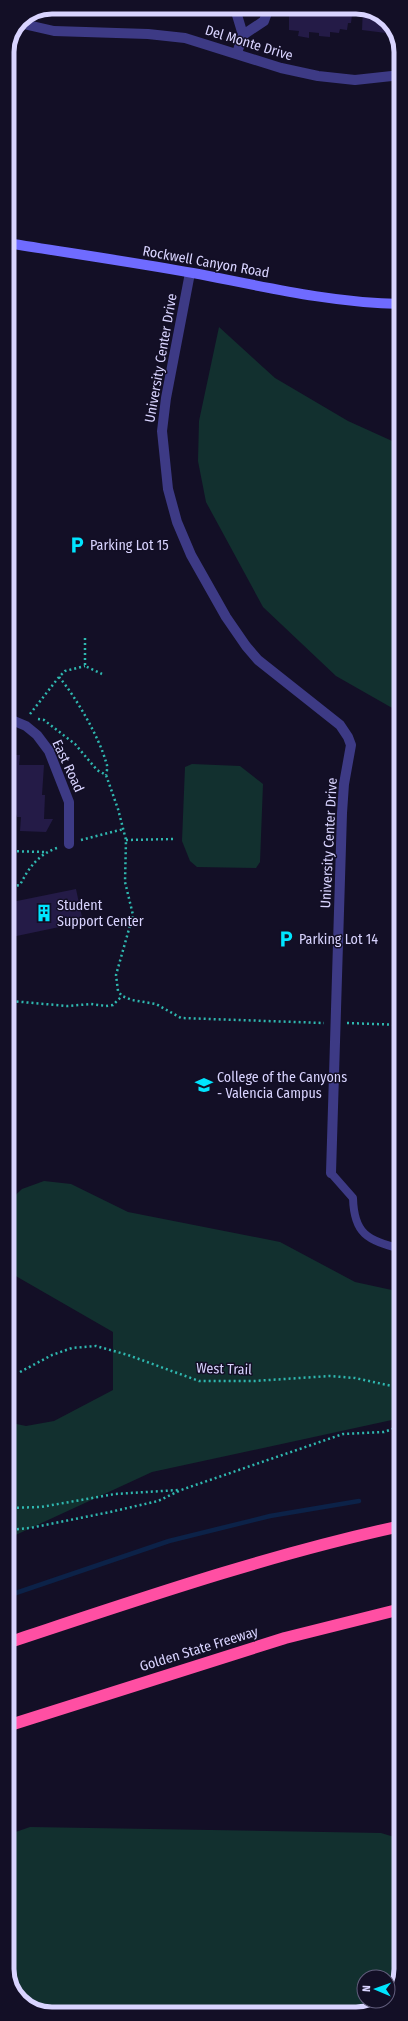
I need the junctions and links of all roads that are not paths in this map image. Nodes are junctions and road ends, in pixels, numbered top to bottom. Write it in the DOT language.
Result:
graph roads {
  1 [pos="237,14"];
  2 [pos="266,14"];
  3 [pos="26,25"];
  4 [pos="243,35"];
  5 [pos="237,53"];
  6 [pos="394,76"];
  7 [pos="14,244"];
  8 [pos="190,273"];
  9 [pos="394,303"];
  10 [pos="14,721"];
  11 [pos="70,844"];
  12 [pos="331,1173"];
  13 [pos="394,1246"];
  14 [pos="394,1528"];
  15 [pos="394,1611"];
  16 [pos="14,1641"];
  17 [pos="14,1724"];
  1 -- 4 [label="street"];
  2 -- 4 [label="street"];
  3 -- 5 [label="street, Del Monte Drive"];
  4 -- 5 [label="street"];
  5 -- 6 [label="street, Del Monte Drive"];
  7 -- 8 [label="street, Rockwell Canyon Road"];
  8 -- 9 [label="street, Rockwell Canyon Road"];
  8 -- 12 [label="street, University Center Drive"];
  10 -- 11 [label="street, East Road"];
  12 -- 13 [label="lane"];
  14 -- 16 [label="highway"];
  15 -- 17 [label="highway, Golden State Freeway"];
}
